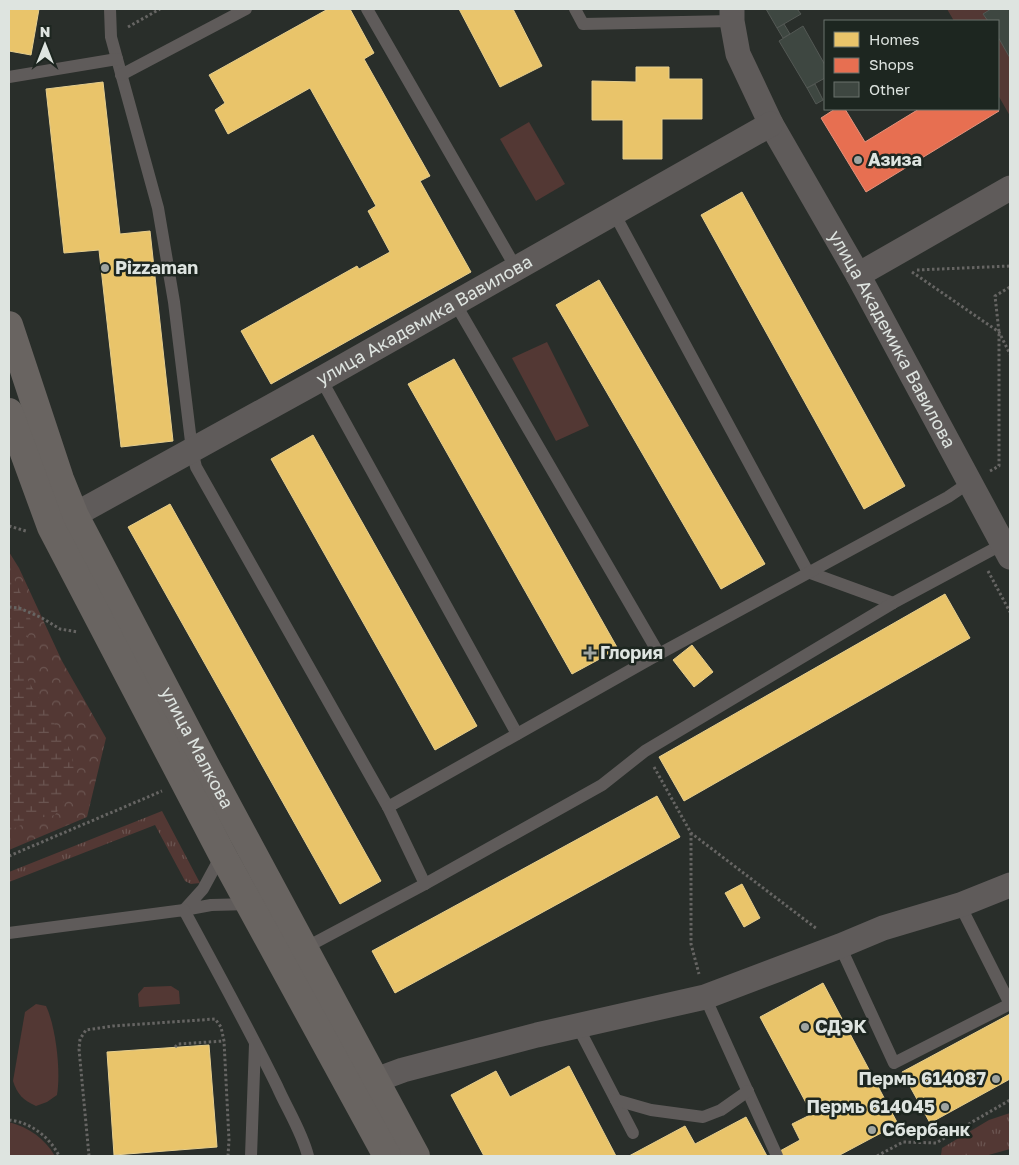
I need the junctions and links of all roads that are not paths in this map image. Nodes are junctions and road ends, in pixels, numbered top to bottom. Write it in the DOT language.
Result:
graph roads {
  1 [pos="110,9"];
  2 [pos="246,9"];
  3 [pos="367,9"];
  4 [pos="575,9"];
  5 [pos="732,15"];
  6 [pos="117,59"];
  7 [pos="121,75"];
  8 [pos="9,77"];
  9 [pos="771,124"];
  10 [pos="1010,188"];
  11 [pos="614,213"];
  12 [pos="516,268"];
  13 [pos="858,275"];
  14 [pos="455,303"];
  15 [pos="9,325"];
  16 [pos="321,379"];
  17 [pos="9,412"];
  18 [pos="192,450"];
  19 [pos="970,482"];
  20 [pos="52,525"];
  21 [pos="1007,550"];
  22 [pos="808,572"];
  23 [pos="893,603"];
  24 [pos="658,654"];
  25 [pos="517,734"];
  26 [pos="388,807"];
  27 [pos="222,854"];
  28 [pos="425,884"];
  29 [pos="1010,885"];
  30 [pos="250,904"];
  31 [pos="960,905"];
  32 [pos="184,910"];
  33 [pos="9,933"];
  34 [pos="840,946"];
  35 [pos="293,955"];
  36 [pos="704,997"];
  37 [pos="577,1025"];
  38 [pos="255,1042"];
  39 [pos="364,1086"];
  40 [pos="748,1092"];
  41 [pos="616,1100"];
  42 [pos="634,1133"];
  43 [pos="386,1155"];
  44 [pos="251,1156"];
  45 [pos="308,1156"];
  46 [pos="416,1156"];
  47 [pos="777,1156"];
  1 -- 6 [label="lane"];
  2 -- 7 [label="lane"];
  3 -- 12 [label="lane"];
  4 -- 5 [label="lane"];
  5 -- 9 [label="street, улица Академика Вавилова"];
  6 -- 7 [label="lane"];
  6 -- 8 [label="lane"];
  7 -- 18 [label="lane"];
  9 -- 11 [label="street, улица Академика Вавилова"];
  9 -- 13 [label="street, улица Академика Вавилова"];
  10 -- 13 [label="street"];
  11 -- 12 [label="street, улица Академика Вавилова"];
  11 -- 22 [label="lane"];
  12 -- 14 [label="street, улица Академика Вавилова"];
  13 -- 19 [label="street, улица Академика Вавилова"];
  14 -- 16 [label="street, улица Академика Вавилова"];
  14 -- 24 [label="lane"];
  15 -- 20 [label="main road, улица Малкова"];
  16 -- 18 [label="street, улица Академика Вавилова"];
  16 -- 25 [label="lane"];
  17 -- 20 [label="main road, улица Малкова"];
  18 -- 20 [label="street, улица Академика Вавилова"];
  18 -- 26 [label="lane"];
  19 -- 21 [label="street, улица Академика Вавилова"];
  19 -- 22 [label="lane"];
  20 -- 27 [label="main road, улица Малкова"];
  20 -- 35 [label="main road, улица Малкова"];
  21 -- 23 [label="lane"];
  22 -- 23 [label="lane"];
  22 -- 24 [label="lane"];
  23 -- 28 [label="lane"];
  24 -- 25 [label="lane"];
  25 -- 26 [label="lane"];
  26 -- 28 [label="lane"];
  27 -- 30 [label="main road, улица Малкова"];
  27 -- 32 [label="lane"];
  28 -- 35 [label="lane"];
  29 -- 31 [label="street"];
  30 -- 32 [label="lane"];
  30 -- 35 [label="main road, улица Малкова"];
  31 -- 34 [label="street"];
  31 -- 34 [label="lane"];
  32 -- 33 [label="lane"];
  32 -- 38 [label="lane"];
  34 -- 36 [label="street"];
  35 -- 39 [label="main road, улица Малкова"];
  36 -- 37 [label="street"];
  36 -- 40 [label="lane"];
  37 -- 39 [label="street"];
  37 -- 41 [label="lane"];
  38 -- 44 [label="lane"];
  38 -- 45 [label="lane"];
  39 -- 43 [label="main road, улица Малкова"];
  39 -- 46 [label="main road, улица Малкова"];
  40 -- 41 [label="lane"];
  40 -- 47 [label="lane"];
  41 -- 42 [label="lane"];
}
